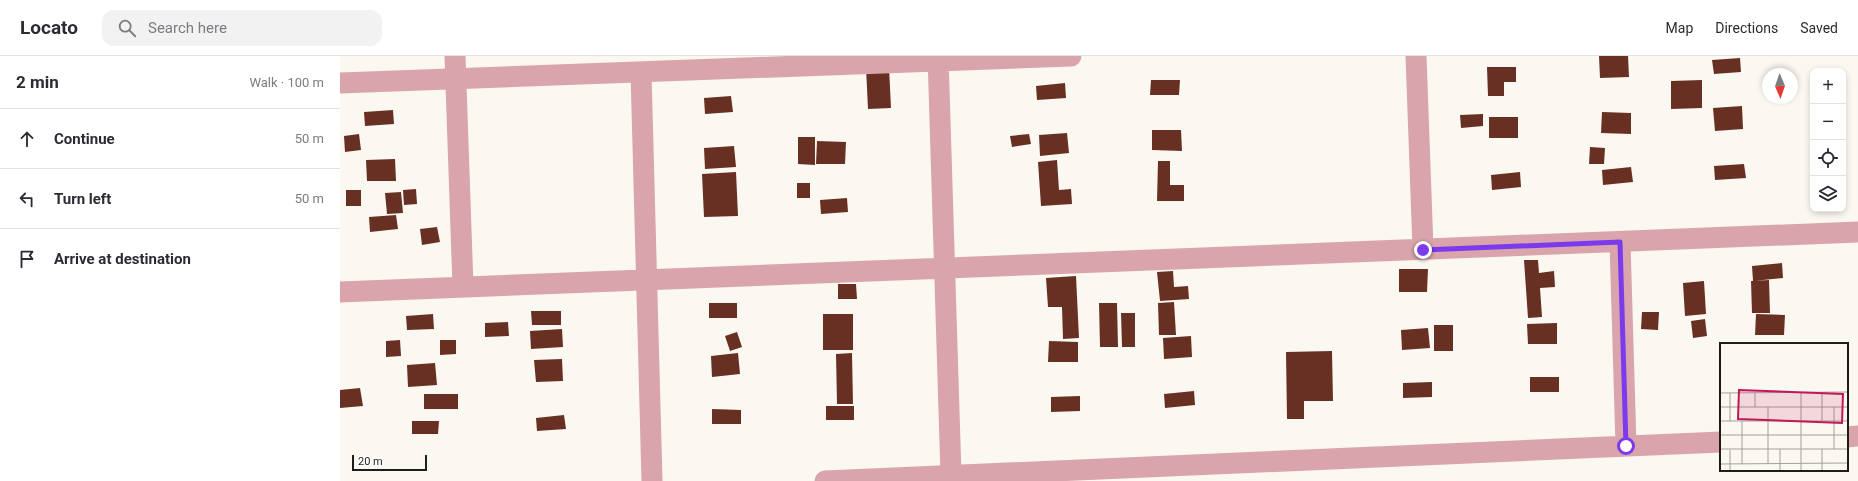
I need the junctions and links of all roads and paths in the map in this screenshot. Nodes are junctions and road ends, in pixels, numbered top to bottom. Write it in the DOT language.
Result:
graph roads {
  1 [pos="455,56"];
  2 [pos="1071,56"];
  3 [pos="1416,56"];
  4 [pos="938,58"];
  5 [pos="641,72"];
  6 [pos="456,79"];
  7 [pos="340,84"];
  8 [pos="1858,232"];
  9 [pos="1620,242"];
  10 [pos="1423,250"];
  11 [pos="945,268"];
  12 [pos="646,280"];
  13 [pos="463,287"];
  14 [pos="340,292"];
  15 [pos="1858,436"];
  16 [pos="1848,437"];
  17 [pos="1720,442"];
  18 [pos="1626,446"];
  19 [pos="951,476"];
  20 [pos="652,481"];
  21 [pos="825,481"];
  1 -- 6 [label="street"];
  2 -- 4 [label="street"];
  3 -- 10 [label="street"];
  4 -- 5 [label="street"];
  4 -- 11 [label="street"];
  5 -- 6 [label="street"];
  5 -- 12 [label="street"];
  6 -- 7 [label="street"];
  6 -- 13 [label="street"];
  8 -- 9 [label="street"];
  9 -- 10 [label="street"];
  9 -- 18 [label="street"];
  10 -- 11 [label="street"];
  11 -- 12 [label="street"];
  11 -- 19 [label="street"];
  12 -- 13 [label="street"];
  12 -- 20 [label="street"];
  13 -- 14 [label="street"];
  15 -- 16 [label="street"];
  17 -- 18 [label="street"];
  18 -- 19 [label="street"];
  19 -- 21 [label="street"];
}
